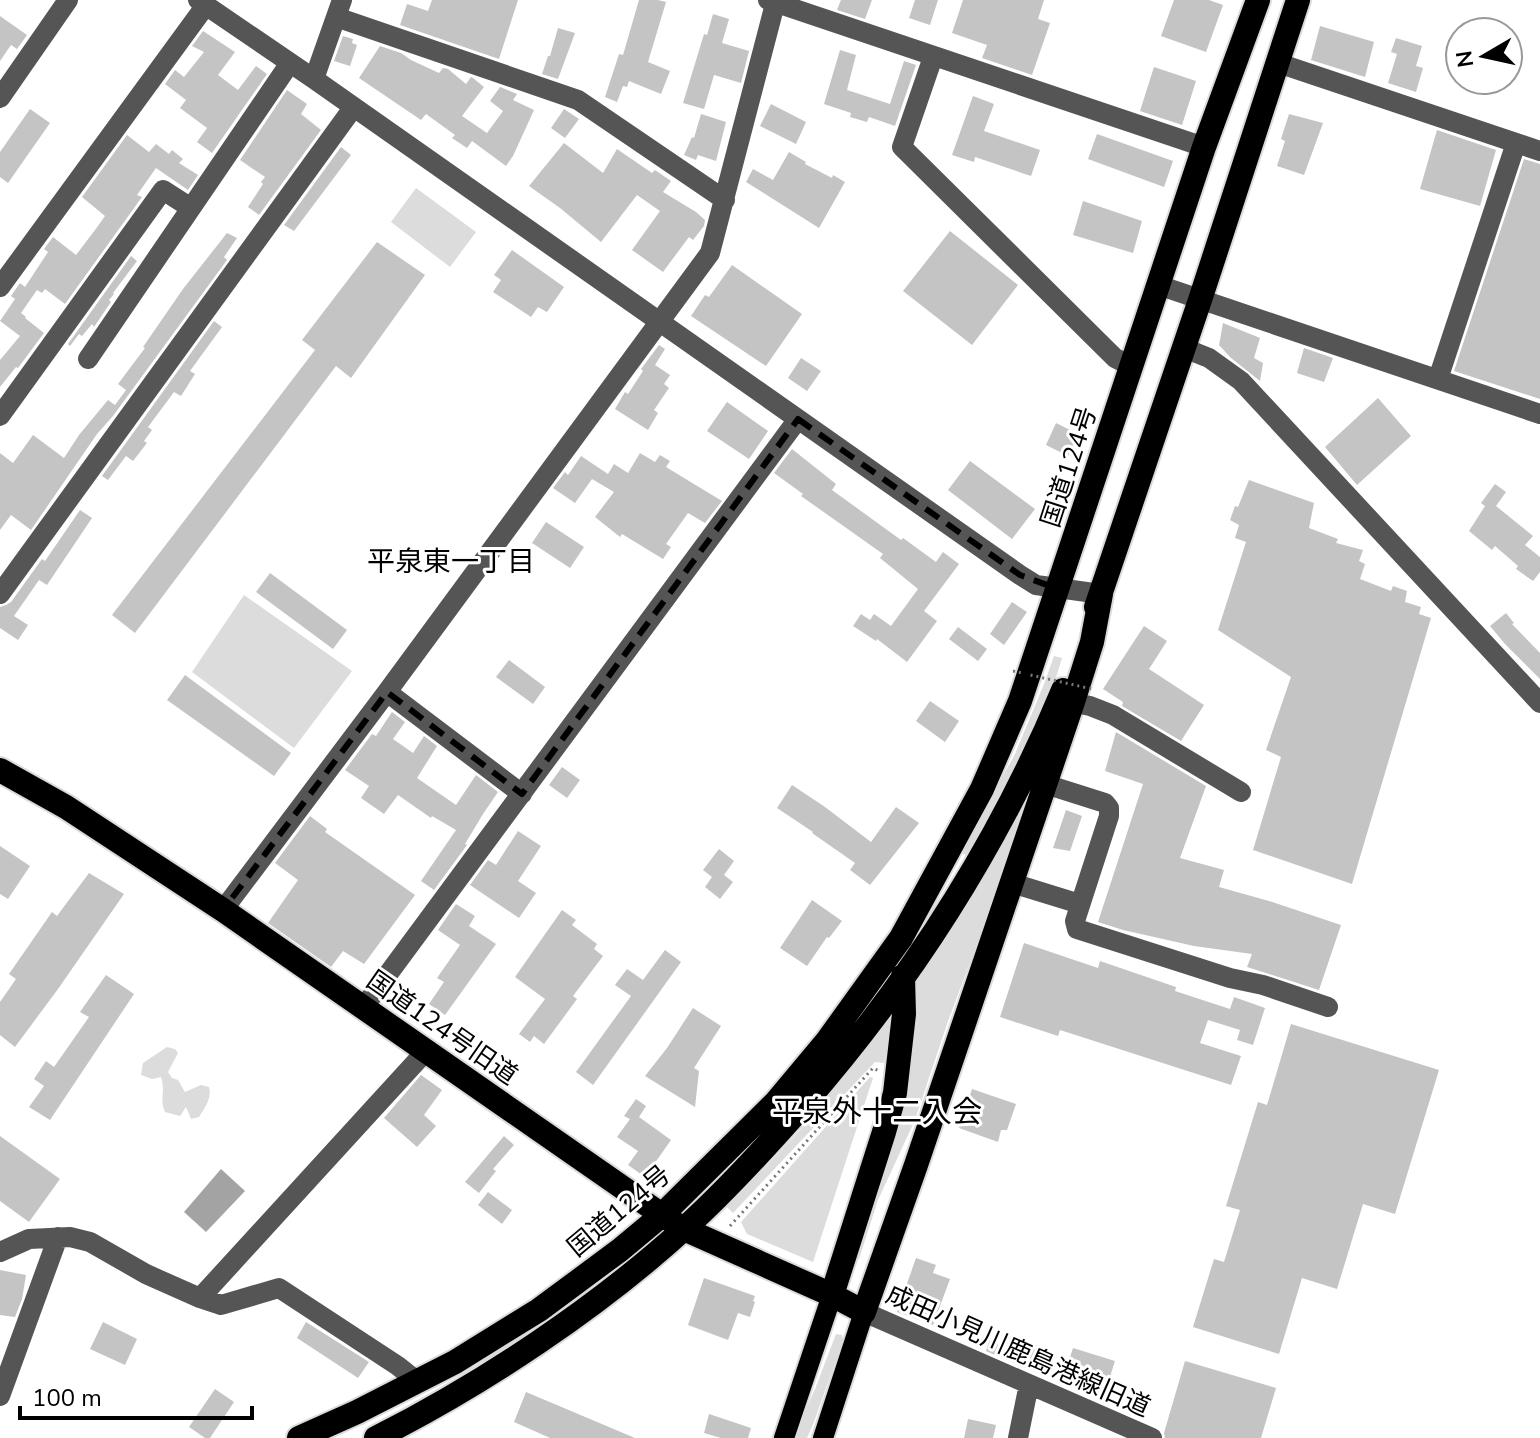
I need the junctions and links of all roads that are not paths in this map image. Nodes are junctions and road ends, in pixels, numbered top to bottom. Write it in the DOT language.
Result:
graph roads {
  1 [pos="68,0"];
  2 [pos="1257,0"];
  3 [pos="1298,0"];
  4 [pos="773,1"];
  5 [pos="202,3"];
  6 [pos="339,9"];
  7 [pos="933,57"];
  8 [pos="290,63"];
  9 [pos="1278,63"];
  10 [pos="314,79"];
  11 [pos="0,98"];
  12 [pos="353,108"];
  13 [pos="1516,143"];
  14 [pos="1204,147"];
  15 [pos="1540,151"];
  16 [pos="725,200"];
  17 [pos="191,208"];
  18 [pos="1158,285"];
  19 [pos="0,287"];
  20 [pos="1200,300"];
  21 [pos="660,321"];
  22 [pos="1184,348"];
  23 [pos="88,359"];
  24 [pos="1131,366"];
  25 [pos="1438,379"];
  26 [pos="1540,414"];
  27 [pos="0,416"];
  28 [pos="798,419"];
  29 [pos="1058,589"];
  30 [pos="0,594"];
  31 [pos="1101,594"];
  32 [pos="387,692"];
  33 [pos="1075,697"];
  34 [pos="1540,703"];
  35 [pos="3,778"];
  36 [pos="1045,784"];
  37 [pos="1241,792"];
  38 [pos="522,794"];
  39 [pos="1012,883"];
  40 [pos="1080,904"];
  41 [pos="223,910"];
  42 [pos="901,938"];
  43 [pos="904,979"];
  44 [pos="1328,1007"];
  45 [pos="363,1008"];
  46 [pos="426,1051"];
  47 [pos="662,1215"];
  48 [pos="684,1229"];
  49 [pos="58,1237"];
  50 [pos="0,1252"];
  51 [pos="832,1295"];
  52 [pos="200,1298"];
  53 [pos="864,1312"];
  54 [pos="418,1382"];
  55 [pos="1029,1384"];
  56 [pos="0,1396"];
  57 [pos="299,1438"];
  58 [pos="376,1438"];
  59 [pos="784,1438"];
  60 [pos="823,1438"];
  61 [pos="1018,1438"];
  62 [pos="1152,1438"];
  1 -- 11 [label="street"];
  2 -- 14 [label="highway, 国道124号"];
  3 -- 9 [label="highway"];
  4 -- 7 [label="street"];
  4 -- 16 [label="street"];
  5 -- 8 [label="street"];
  5 -- 19 [label="street"];
  6 -- 10 [label="street"];
  6 -- 16 [label="street"];
  7 -- 14 [label="street"];
  7 -- 24 [label="street"];
  8 -- 10 [label="street"];
  8 -- 17 [label="street"];
  9 -- 13 [label="street"];
  9 -- 20 [label="highway"];
  10 -- 12 [label="street"];
  12 -- 21 [label="street"];
  12 -- 30 [label="street"];
  13 -- 15 [label="street"];
  13 -- 25 [label="street"];
  14 -- 18 [label="highway, 国道124号"];
  16 -- 21 [label="street"];
  17 -- 23 [label="street"];
  17 -- 27 [label="street"];
  18 -- 20 [label="street"];
  18 -- 24 [label="highway, 国道124号"];
  20 -- 22 [label="highway"];
  20 -- 25 [label="street"];
  21 -- 28 [label="street"];
  21 -- 32 [label="street"];
  22 -- 31 [label="highway"];
  22 -- 34 [label="street"];
  24 -- 29 [label="highway, 国道124号"];
  25 -- 26 [label="street"];
  28 -- 29 [label="street"];
  28 -- 38 [label="street"];
  29 -- 31 [label="street"];
  29 -- 42 [label="highway, 国道124号"];
  31 -- 33 [label="highway"];
  32 -- 38 [label="street"];
  32 -- 41 [label="street"];
  33 -- 36 [label="highway"];
  33 -- 37 [label="street"];
  33 -- 43 [label="highway"];
  35 -- 41 [label="highway, 国道124号旧道"];
  36 -- 39 [label="highway"];
  36 -- 40 [label="street"];
  38 -- 45 [label="street"];
  39 -- 40 [label="street"];
  39 -- 53 [label="highway"];
  40 -- 44 [label="street"];
  41 -- 45 [label="highway, 国道124号旧道"];
  42 -- 43 [label="highway"];
  42 -- 47 [label="highway, 国道124号"];
  43 -- 48 [label="highway"];
  43 -- 51 [label="highway"];
  45 -- 46 [label="highway, 国道124号旧道"];
  46 -- 47 [label="highway, 国道124号旧道"];
  46 -- 52 [label="street"];
  47 -- 48 [label="highway, 国道124号旧道"];
  47 -- 54 [label="highway, 国道124号"];
  48 -- 51 [label="highway, 国道124号旧道"];
  48 -- 58 [label="highway"];
  49 -- 50 [label="street"];
  49 -- 52 [label="street"];
  49 -- 56 [label="street"];
  51 -- 53 [label="highway, 国道124号旧道"];
  51 -- 59 [label="main road"];
  52 -- 54 [label="street"];
  53 -- 55 [label="street, 成田小見川鹿島港線旧道"];
  53 -- 60 [label="main road"];
  54 -- 57 [label="highway, 国道124号"];
  55 -- 61 [label="street"];
  55 -- 62 [label="street, 成田小見川鹿島港線旧道"];
}
